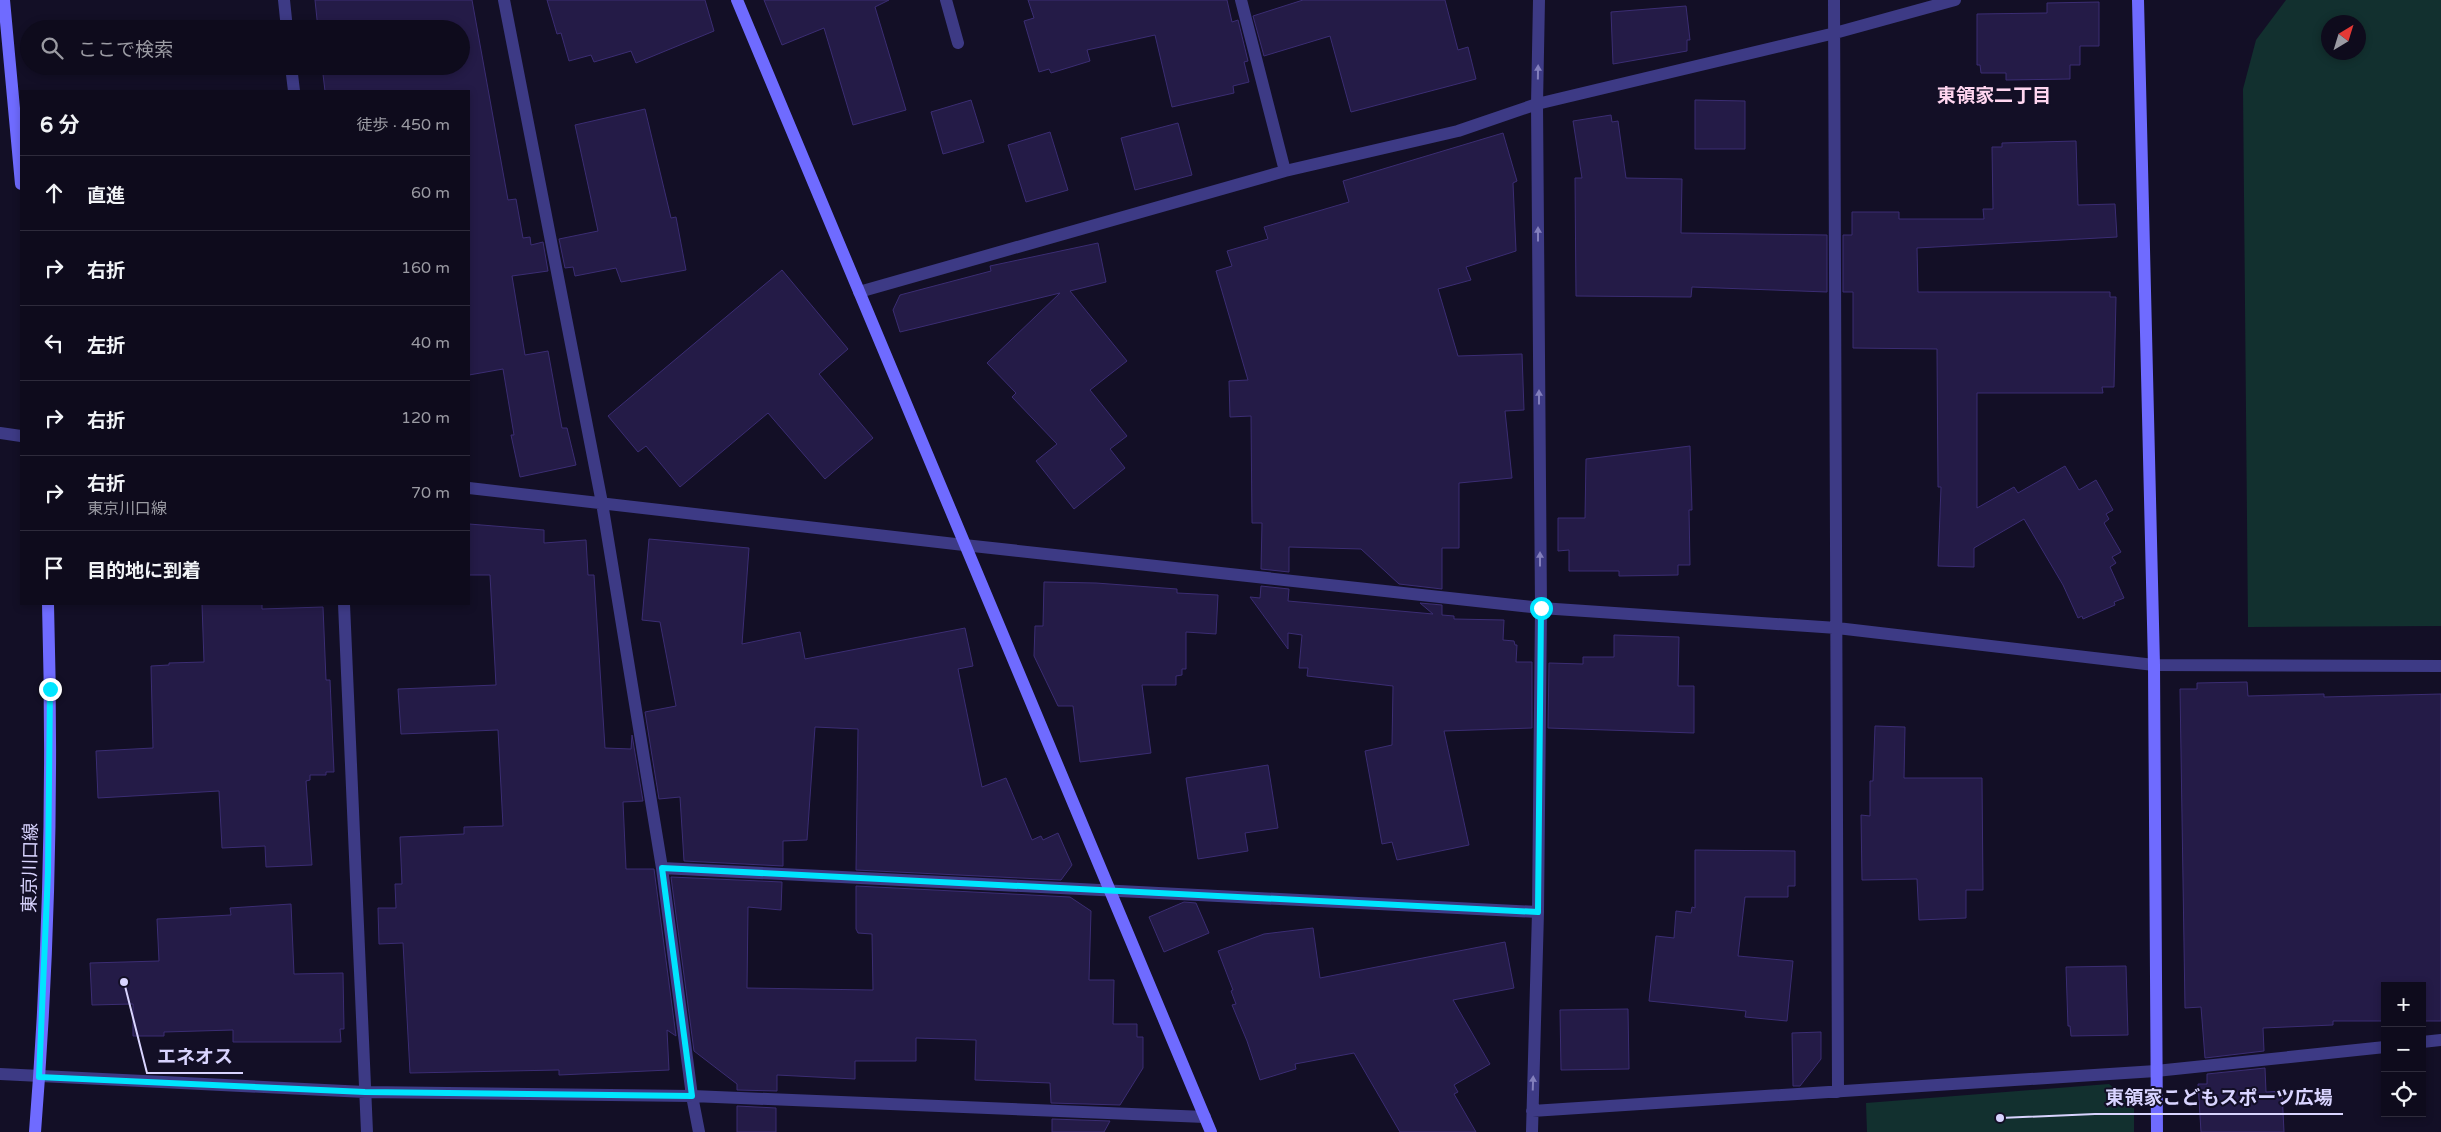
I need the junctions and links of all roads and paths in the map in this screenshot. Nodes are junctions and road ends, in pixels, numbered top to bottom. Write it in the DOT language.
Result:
graph roads {
  1 [pos="4,0"];
  2 [pos="284,0"];
  3 [pos="504,0"];
  4 [pos="737,0"];
  5 [pos="946,0"];
  6 [pos="1241,0"];
  7 [pos="1539,0"];
  8 [pos="1834,0"];
  9 [pos="1955,0"];
  10 [pos="2138,0"];
  11 [pos="286,20"];
  12 [pos="1835,33"];
  13 [pos="958,43"];
  14 [pos="293,75"];
  15 [pos="294,90"];
  16 [pos="1537,104"];
  17 [pos="1285,171"];
  18 [pos="20,173"];
  19 [pos="859,292"];
  20 [pos="0,433"];
  21 [pos="20,436"];
  22 [pos="470,488"];
  23 [pos="602,503"];
  24 [pos="964,546"];
  25 [pos="48,605"];
  26 [pos="344,605"];
  27 [pos="1541,608"];
  28 [pos="1837,628"];
  29 [pos="2154,665"];
  30 [pos="2441,666"];
  31 [pos="662,868"];
  32 [pos="1110,890"];
  33 [pos="1538,912"];
  34 [pos="2441,1040"];
  35 [pos="2426,1042"];
  36 [pos="2381,1046"];
  37 [pos="2156,1071"];
  38 [pos="0,1074"];
  39 [pos="39,1077"];
  40 [pos="365,1092"];
  41 [pos="1838,1092"];
  42 [pos="692,1096"];
  43 [pos="1532,1111"];
  44 [pos="1205,1116"];
  45 [pos="35,1132"];
  46 [pos="367,1132"];
  47 [pos="699,1132"];
  48 [pos="1211,1132"];
  49 [pos="1532,1132"];
  50 [pos="2156,1132"];
  1 -- 18 [label="street"];
  2 -- 11 [label="street"];
  3 -- 23 [label="street"];
  4 -- 19 [label="street"];
  5 -- 13 [label="street"];
  6 -- 17 [label="street"];
  16 -- 7 [label="street, one-way"];
  8 -- 12 [label="street"];
  9 -- 12 [label="street"];
  10 -- 29 [label="street"];
  12 -- 16 [label="street"];
  12 -- 28 [label="street"];
  14 -- 15 [label="street"];
  16 -- 17 [label="street"];
  27 -- 16 [label="street, one-way"];
  17 -- 19 [label="street"];
  19 -- 24 [label="street"];
  20 -- 21 [label="street"];
  22 -- 23 [label="street"];
  23 -- 24 [label="street"];
  23 -- 31 [label="street"];
  24 -- 27 [label="street"];
  24 -- 32 [label="street"];
  25 -- 39 [label="street, 東京川口線"];
  26 -- 40 [label="street"];
  27 -- 28 [label="street"];
  27 -- 33 [label="street"];
  28 -- 29 [label="street"];
  28 -- 41 [label="street"];
  29 -- 30 [label="street"];
  29 -- 37 [label="street"];
  31 -- 32 [label="street"];
  31 -- 42 [label="street"];
  32 -- 33 [label="street"];
  32 -- 44 [label="street"];
  43 -- 33 [label="street, one-way"];
  34 -- 35 [label="street"];
  36 -- 37 [label="street"];
  37 -- 41 [label="street"];
  37 -- 50 [label="street"];
  38 -- 39 [label="street"];
  39 -- 40 [label="street"];
  39 -- 45 [label="street, 東京川口線"];
  40 -- 42 [label="street"];
  40 -- 46 [label="street"];
  41 -- 43 [label="street"];
  42 -- 44 [label="street"];
  42 -- 47 [label="street"];
  43 -- 49 [label="street"];
  44 -- 48 [label="street"];
}
